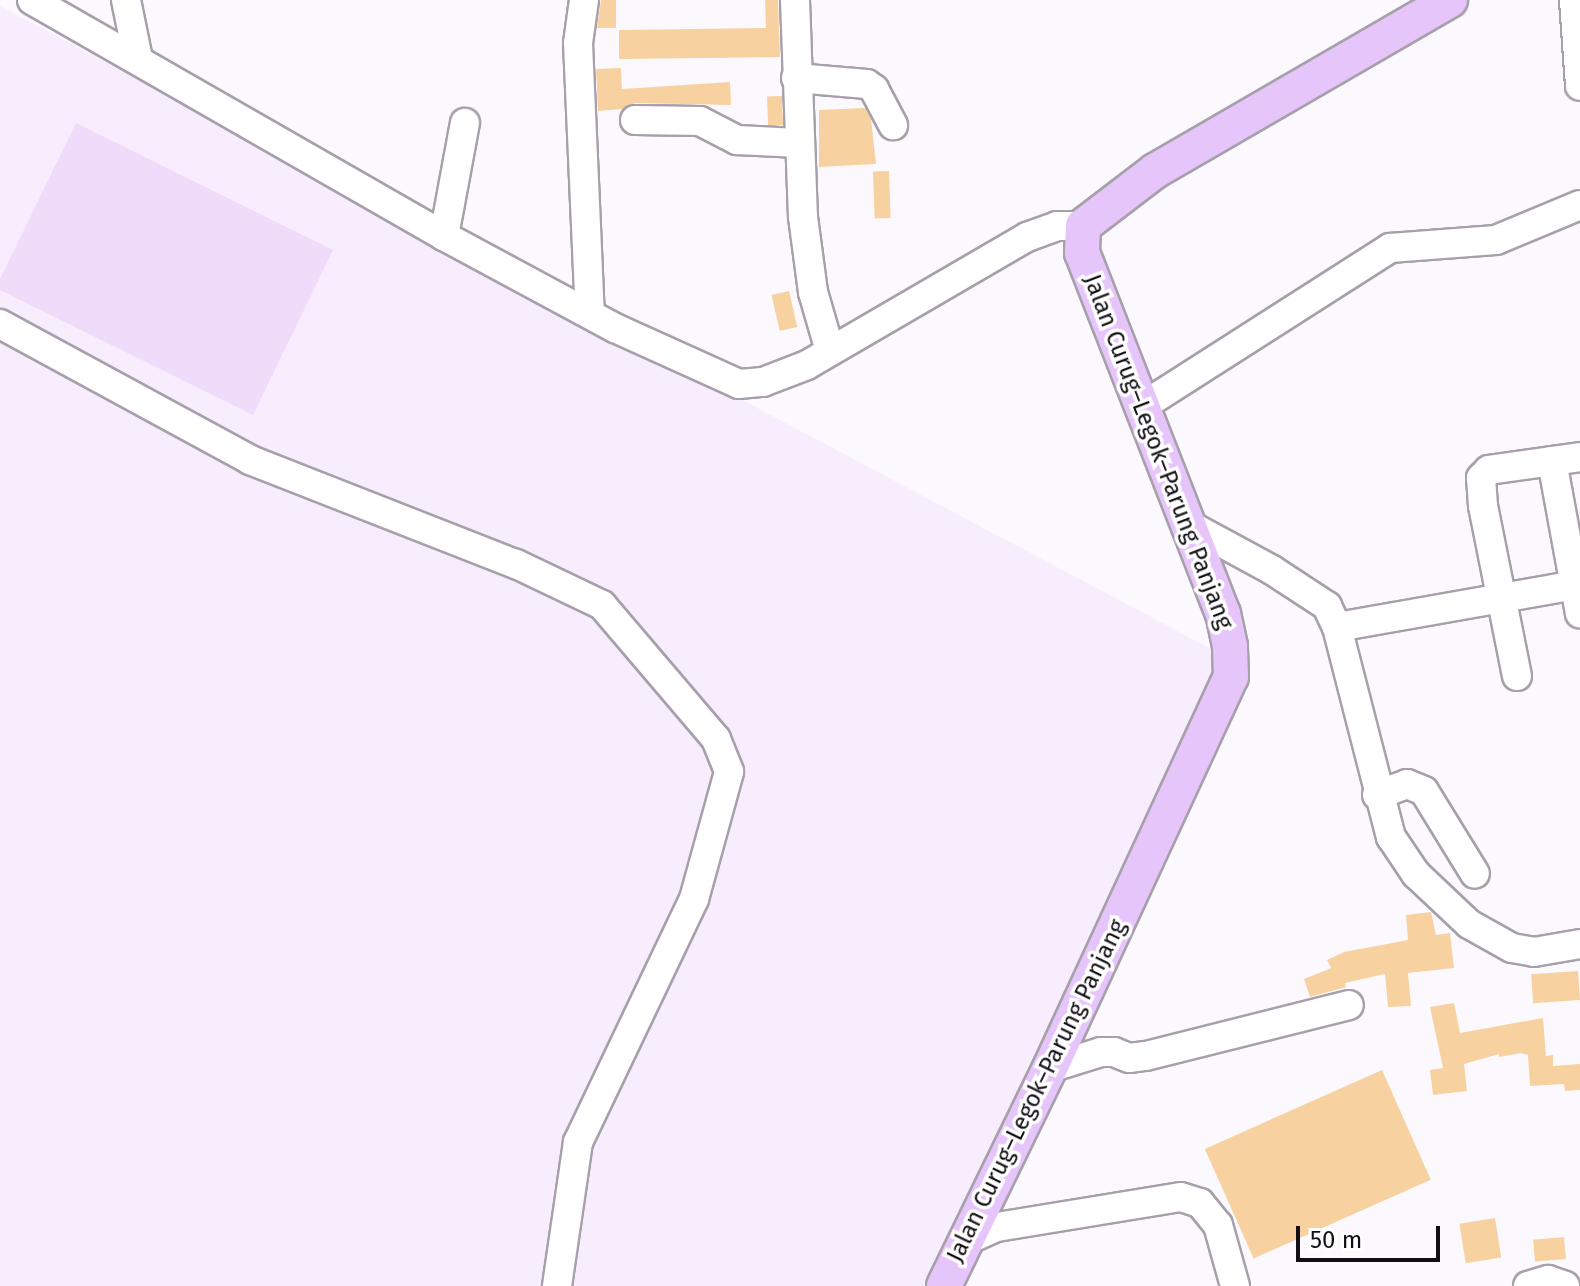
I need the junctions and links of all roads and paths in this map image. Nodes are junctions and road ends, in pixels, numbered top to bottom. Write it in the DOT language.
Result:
graph roads {
  1 [pos="32,0"];
  2 [pos="126,0"];
  3 [pos="584,0"];
  4 [pos="795,0"];
  5 [pos="1450,0"];
  6 [pos="1574,0"];
  7 [pos="138,59"];
  8 [pos="796,78"];
  9 [pos="1580,86"];
  10 [pos="635,120"];
  11 [pos="465,123"];
  12 [pos="893,125"];
  13 [pos="799,143"];
  14 [pos="1580,205"];
  15 [pos="1083,226"];
  16 [pos="444,236"];
  17 [pos="590,314"];
  18 [pos="0,324"];
  19 [pos="830,351"];
  20 [pos="1143,406"];
  21 [pos="1580,457"];
  22 [pos="1552,461"];
  23 [pos="1191,526"];
  24 [pos="1577,584"];
  25 [pos="1500,599"];
  26 [pos="1580,613"];
  27 [pos="1337,627"];
  28 [pos="1517,676"];
  29 [pos="1377,795"];
  30 [pos="1475,874"];
  31 [pos="1580,944"];
  32 [pos="1349,1005"];
  33 [pos="1050,1068"];
  34 [pos="965,1241"];
  35 [pos="557,1286"];
  36 [pos="944,1286"];
  37 [pos="1235,1286"];
  38 [pos="1528,1286"];
  39 [pos="1565,1286"];
  1 -- 7 [label="street"];
  2 -- 7 [label="street"];
  3 -- 17 [label="street"];
  4 -- 8 [label="street"];
  5 -- 15 [label="main road"];
  6 -- 9 [label="street"];
  7 -- 16 [label="street"];
  8 -- 12 [label="street"];
  8 -- 13 [label="street"];
  10 -- 13 [label="street"];
  11 -- 16 [label="street"];
  13 -- 19 [label="street"];
  14 -- 20 [label="street"];
  15 -- 19 [label="street"];
  15 -- 20 [label="main road, Jalan Curug–Legok–Parung Panjang"];
  16 -- 17 [label="street"];
  17 -- 19 [label="street"];
  18 -- 35 [label="street"];
  20 -- 23 [label="main road, Jalan Curug–Legok–Parung Panjang"];
  21 -- 22 [label="street"];
  22 -- 24 [label="street"];
  22 -- 25 [label="street"];
  23 -- 27 [label="street"];
  23 -- 33 [label="main road, Jalan Curug–Legok–Parung Panjang"];
  24 -- 25 [label="street"];
  24 -- 26 [label="street"];
  25 -- 27 [label="street"];
  25 -- 28 [label="street"];
  27 -- 29 [label="street"];
  29 -- 30 [label="street"];
  29 -- 31 [label="street"];
  32 -- 33 [label="street"];
  33 -- 34 [label="main road, Jalan Curug–Legok–Parung Panjang"];
  34 -- 36 [label="main road, Jalan Curug–Legok–Parung Panjang"];
  34 -- 37 [label="street"];
  38 -- 39 [label="street"];
}
